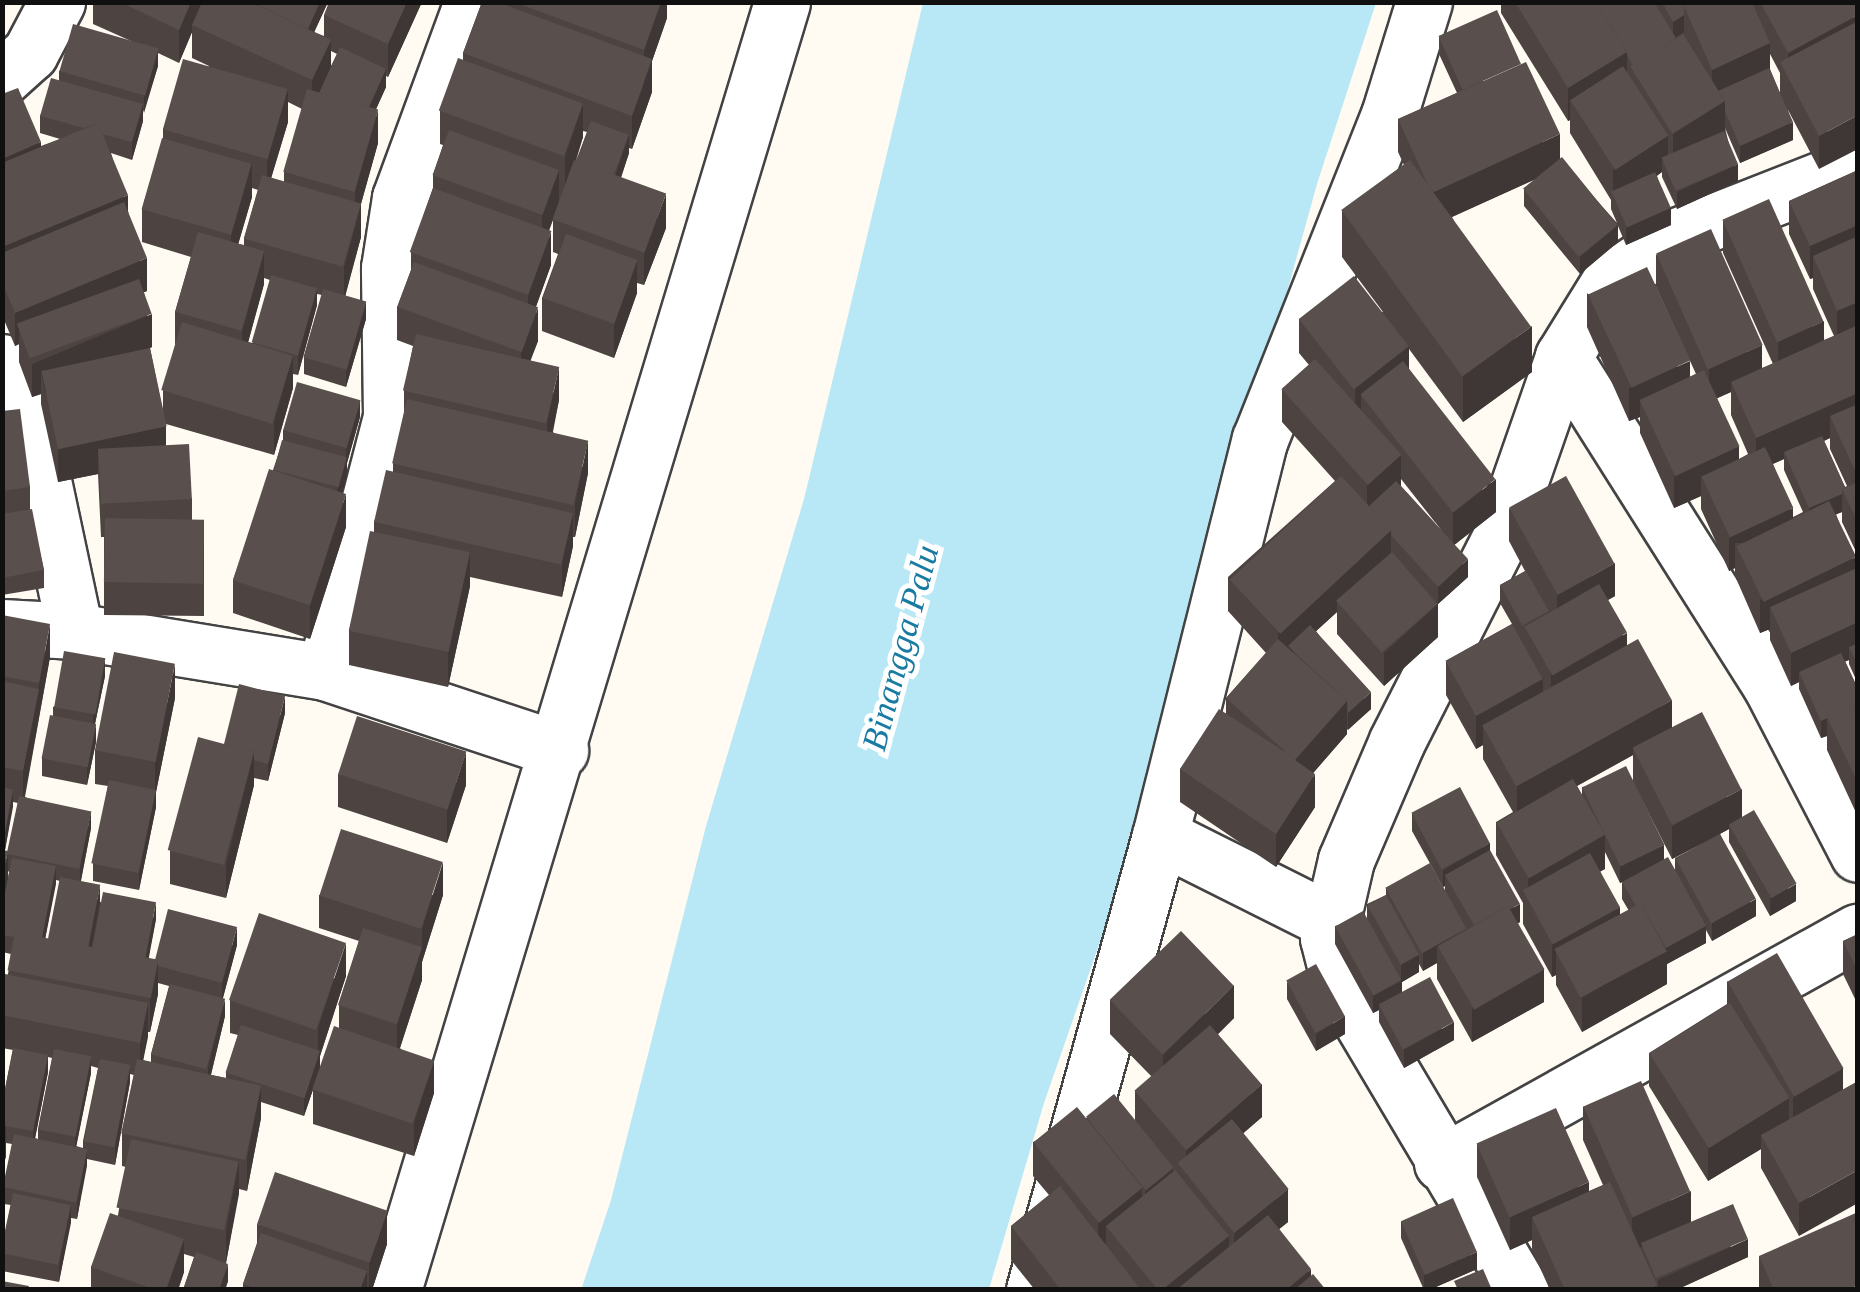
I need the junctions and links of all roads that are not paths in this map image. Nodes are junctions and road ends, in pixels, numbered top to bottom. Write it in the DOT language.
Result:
graph roads {
  1 [pos="58,2"];
  2 [pos="472,2"];
  3 [pos="782,2"];
  4 [pos="1424,2"];
  5 [pos="2,78"];
  6 [pos="1858,166"];
  7 [pos="1562,357"];
  8 [pos="2,362"];
  9 [pos="2,627"];
  10 [pos="75,630"];
  11 [pos="325,672"];
  12 [pos="560,750"];
  13 [pos="1160,836"];
  14 [pos="1858,854"];
  15 [pos="1330,921"];
  16 [pos="1858,931"];
  17 [pos="1442,1164"];
  18 [pos="393,1290"];
  19 [pos="1034,1290"];
  20 [pos="1521,1290"];
  1 -- 5 [label="street"];
  2 -- 11 [label="street"];
  3 -- 12 [label="street"];
  4 -- 13 [label="street"];
  6 -- 7 [label="street"];
  7 -- 14 [label="street"];
  7 -- 15 [label="street"];
  8 -- 10 [label="street"];
  9 -- 10 [label="street"];
  10 -- 11 [label="street"];
  11 -- 12 [label="street"];
  12 -- 18 [label="street"];
  13 -- 15 [label="street"];
  13 -- 19 [label="street"];
  15 -- 17 [label="street"];
  16 -- 17 [label="street"];
  17 -- 20 [label="street"];
}
